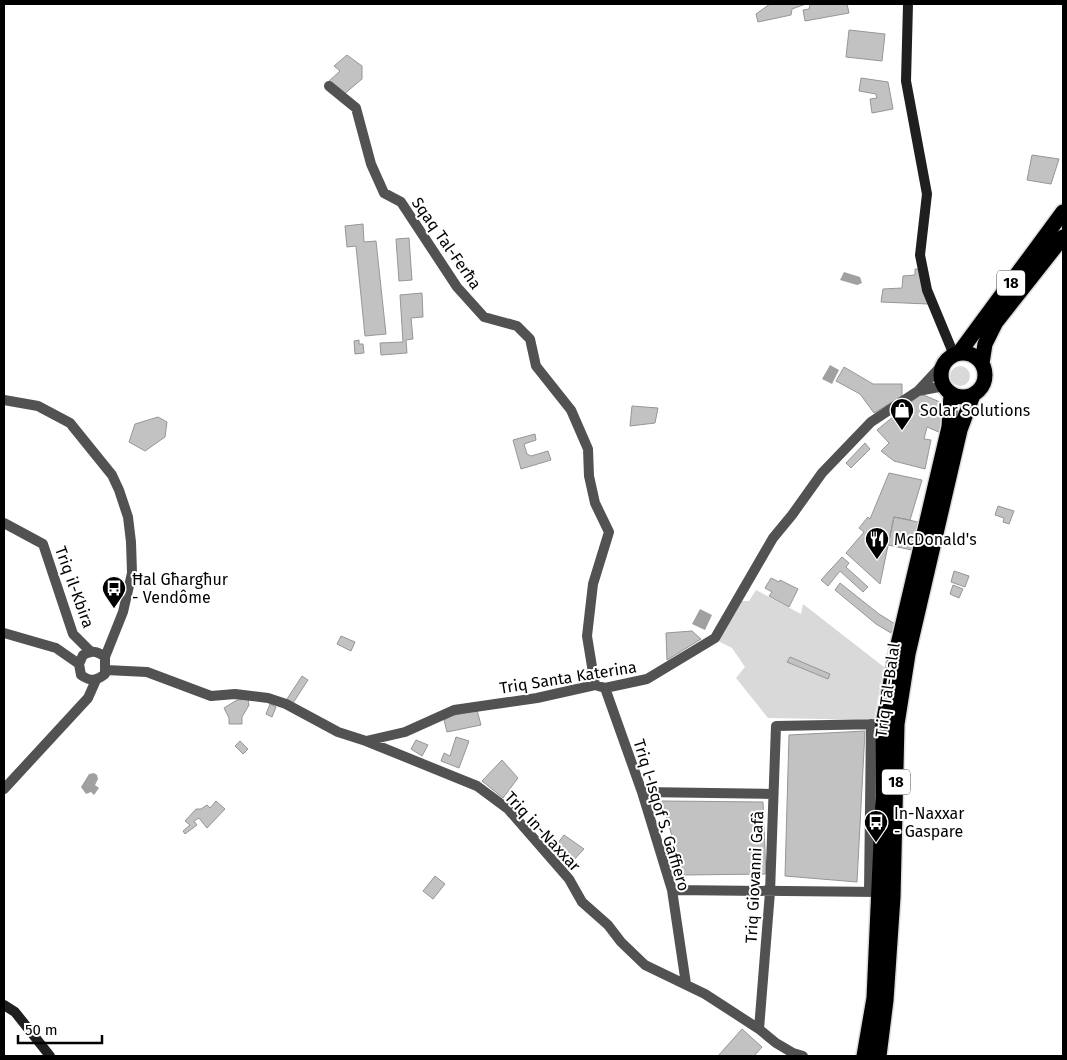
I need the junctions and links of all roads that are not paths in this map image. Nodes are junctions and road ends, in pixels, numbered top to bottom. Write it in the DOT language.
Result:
graph roads {
  1 [pos="908,4"];
  2 [pos="329,86"];
  3 [pos="1063,212"];
  4 [pos="1063,237"];
  5 [pos="953,357"];
  6 [pos="982,363"];
  7 [pos="947,390"];
  8 [pos="918,391"];
  9 [pos="973,395"];
  10 [pos="4,400"];
  11 [pos="4,523"];
  12 [pos="4,633"];
  13 [pos="90,651"];
  14 [pos="105,658"];
  15 [pos="79,664"];
  16 [pos="106,670"];
  17 [pos="96,680"];
  18 [pos="600,686"];
  19 [pos="877,724"];
  20 [pos="366,741"];
  21 [pos="5,784"];
  22 [pos="642,792"];
  23 [pos="773,794"];
  24 [pos="672,890"];
  25 [pos="770,892"];
  26 [pos="874,892"];
  27 [pos="686,984"];
  28 [pos="4,1006"];
  29 [pos="759,1029"];
  30 [pos="50,1056"];
  31 [pos="803,1056"];
  32 [pos="864,1056"];
  33 [pos="879,1056"];
  1 -- 5 [label="main road"];
  2 -- 18 [label="street, Sqaq Tal-Ferħa"];
  3 -- 5 [label="highway, 18"];
  4 -- 6 [label="highway, Triq Tal-Balal / 18"];
  5 -- 6 [label="highway"];
  5 -- 7 [label="highway, Triq Tal-Balal / 18"];
  5 -- 8 [label="street, Triq Santa Katerina"];
  6 -- 9 [label="highway, Triq Tal-Balal / 18"];
  7 -- 8 [label="street, Triq Santa Katerina"];
  7 -- 9 [label="highway"];
  7 -- 19 [label="highway, Triq Tal-Balal / 18"];
  8 -- 18 [label="street, Triq Santa Katerina"];
  9 -- 33 [label="highway, Triq Tal-Balal / 18"];
  10 -- 14 [label="street"];
  11 -- 13 [label="street, Triq il-Kbira"];
  12 -- 15 [label="street"];
  13 -- 14 [label="street"];
  13 -- 15 [label="street"];
  14 -- 16 [label="street"];
  15 -- 17 [label="street"];
  16 -- 17 [label="street"];
  16 -- 20 [label="street, Triq in-Naxxar"];
  17 -- 21 [label="street"];
  18 -- 20 [label="street, Triq Santa Katerina"];
  18 -- 22 [label="street, Triq l-Isqof S. Gaffiero"];
  19 -- 23 [label="street, Triq Giovanni Gafà"];
  19 -- 26 [label="highway, Triq Tal-Balal / 18"];
  20 -- 27 [label="street, Triq in-Naxxar"];
  22 -- 23 [label="street"];
  22 -- 24 [label="street, Triq l-Isqof S. Gaffiero"];
  23 -- 25 [label="street, Triq Giovanni Gafà"];
  24 -- 25 [label="street"];
  24 -- 27 [label="street, Triq l-Isqof S. Gaffiero"];
  25 -- 26 [label="street"];
  25 -- 29 [label="street, Triq Giovanni Gafà"];
  26 -- 32 [label="highway, Triq Tal-Balal / 18"];
  27 -- 29 [label="street, Triq in-Naxxar"];
  28 -- 30 [label="main road"];
  29 -- 31 [label="street, Triq in-Naxxar"];
}
